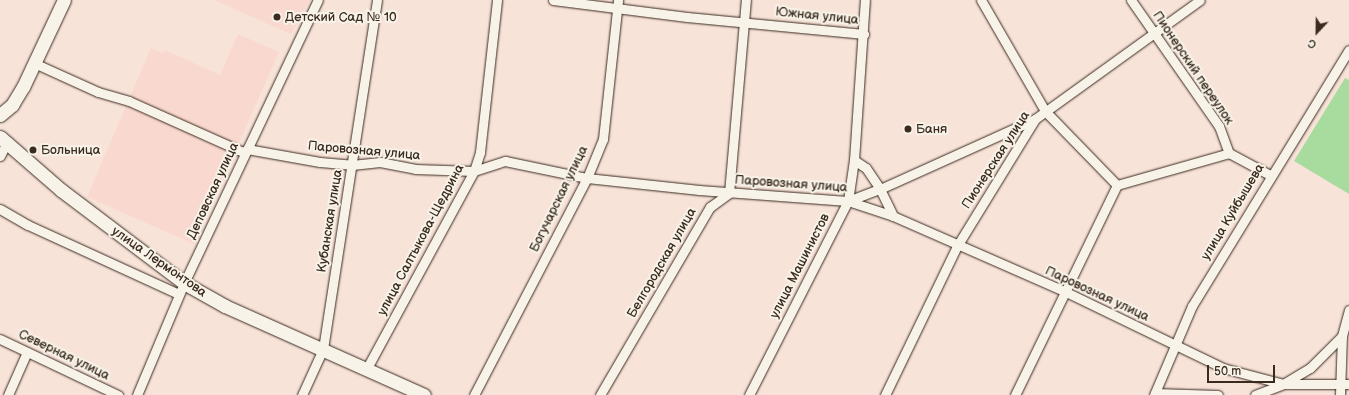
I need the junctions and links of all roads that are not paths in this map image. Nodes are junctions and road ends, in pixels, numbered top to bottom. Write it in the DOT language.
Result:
graph roads {
  1 [pos="64,0"];
  2 [pos="318,0"];
  3 [pos="377,0"];
  4 [pos="497,0"];
  5 [pos="553,0"];
  6 [pos="746,0"];
  7 [pos="866,0"];
  8 [pos="981,0"];
  9 [pos="1131,0"];
  10 [pos="1200,0"];
  11 [pos="618,3"];
  12 [pos="743,22"];
  13 [pos="1154,33"];
  14 [pos="864,34"];
  15 [pos="1349,50"];
  16 [pos="34,64"];
  17 [pos="1045,111"];
  18 [pos="0,115"];
  19 [pos="1035,119"];
  20 [pos="4,139"];
  21 [pos="246,151"];
  22 [pos="1229,153"];
  23 [pos="0,156"];
  24 [pos="854,160"];
  25 [pos="352,165"];
  26 [pos="474,171"];
  27 [pos="1270,175"];
  28 [pos="587,178"];
  29 [pos="1117,185"];
  30 [pos="880,189"];
  31 [pos="699,190"];
  32 [pos="729,193"];
  33 [pos="848,200"];
  34 [pos="710,207"];
  35 [pos="0,209"];
  36 [pos="893,216"];
  37 [pos="957,246"];
  38 [pos="181,288"];
  39 [pos="1066,292"];
  40 [pos="1349,310"];
  41 [pos="1342,336"];
  42 [pos="0,339"];
  43 [pos="1174,345"];
  44 [pos="323,350"];
  45 [pos="27,352"];
  46 [pos="367,368"];
  47 [pos="1283,384"];
  48 [pos="1345,384"];
  49 [pos="1155,394"];
  50 [pos="8,395"];
  51 [pos="118,395"];
  52 [pos="137,395"];
  53 [pos="302,395"];
  54 [pos="424,395"];
  55 [pos="474,395"];
  56 [pos="600,395"];
  57 [pos="749,395"];
  58 [pos="885,395"];
  59 [pos="1015,395"];
  60 [pos="1218,395"];
  61 [pos="1255,395"];
  62 [pos="1340,395"];
  1 -- 16 [label="street"];
  2 -- 21 [label="street, Деповская улица"];
  3 -- 25 [label="street, Кубанская улица"];
  4 -- 26 [label="street, улица Салтыкова-Щедрина"];
  5 -- 11 [label="street, Южная улица"];
  6 -- 12 [label="street"];
  7 -- 14 [label="street, улица Машинистов"];
  8 -- 17 [label="street"];
  9 -- 13 [label="street, Пионерский переулок"];
  10 -- 13 [label="street, Пионерская улица"];
  11 -- 12 [label="street, Южная улица"];
  11 -- 28 [label="street, Богучарская улица"];
  12 -- 14 [label="street, Южная улица"];
  12 -- 32 [label="street"];
  13 -- 17 [label="street, Пионерская улица"];
  13 -- 22 [label="street, Пионерский переулок"];
  14 -- 24 [label="street, улица Машинистов"];
  15 -- 27 [label="street, улица Куйбышева"];
  16 -- 18 [label="street"];
  16 -- 21 [label="street, Паровозная улица"];
  17 -- 19 [label="street, Пионерская улица"];
  17 -- 29 [label="street"];
  19 -- 30 [label="street"];
  19 -- 37 [label="street, Пионерская улица"];
  20 -- 23 [label="street"];
  20 -- 38 [label="street, улица Лермонтова"];
  21 -- 25 [label="street, Паровозная улица"];
  21 -- 38 [label="street, Деповская улица"];
  22 -- 27 [label="street"];
  22 -- 29 [label="street"];
  24 -- 30 [label="street"];
  24 -- 33 [label="street, улица Машинистов"];
  25 -- 26 [label="street, Паровозная улица"];
  25 -- 44 [label="street, Кубанская улица"];
  26 -- 28 [label="street, Паровозная улица"];
  26 -- 46 [label="street, улица Салтыкова-Щедрина"];
  27 -- 43 [label="street, улица Куйбышева"];
  28 -- 31 [label="street, Паровозная улица"];
  28 -- 55 [label="street, Богучарская улица"];
  29 -- 39 [label="street"];
  30 -- 33 [label="street"];
  30 -- 36 [label="street"];
  31 -- 32 [label="street, Паровозная улица"];
  31 -- 34 [label="street"];
  32 -- 33 [label="street, Паровозная улица"];
  32 -- 34 [label="street, Белгородская улица"];
  33 -- 36 [label="street, Паровозная улица"];
  33 -- 57 [label="street, улица Машинистов"];
  34 -- 56 [label="street, Белгородская улица"];
  35 -- 38 [label="street"];
  36 -- 37 [label="street, Паровозная улица"];
  37 -- 39 [label="street, Паровозная улица"];
  37 -- 58 [label="street, Пионерская улица"];
  38 -- 44 [label="street, улица Лермонтова"];
  38 -- 52 [label="street, Деповская улица"];
  39 -- 43 [label="street, Паровозная улица"];
  39 -- 59 [label="street"];
  40 -- 41 [label="street"];
  41 -- 47 [label="street"];
  41 -- 48 [label="street"];
  42 -- 45 [label="street, Северная улица"];
  43 -- 47 [label="street, Паровозная улица"];
  43 -- 49 [label="street, улица Куйбышева"];
  44 -- 46 [label="street, улица Лермонтова"];
  44 -- 53 [label="street, Кубанская улица"];
  45 -- 50 [label="street"];
  45 -- 51 [label="street, Северная улица"];
  46 -- 54 [label="street, улица Лермонтова"];
  47 -- 48 [label="street, Паровозная улица"];
  47 -- 61 [label="street"];
  48 -- 62 [label="street"];
  49 -- 60 [label="street"];
}
